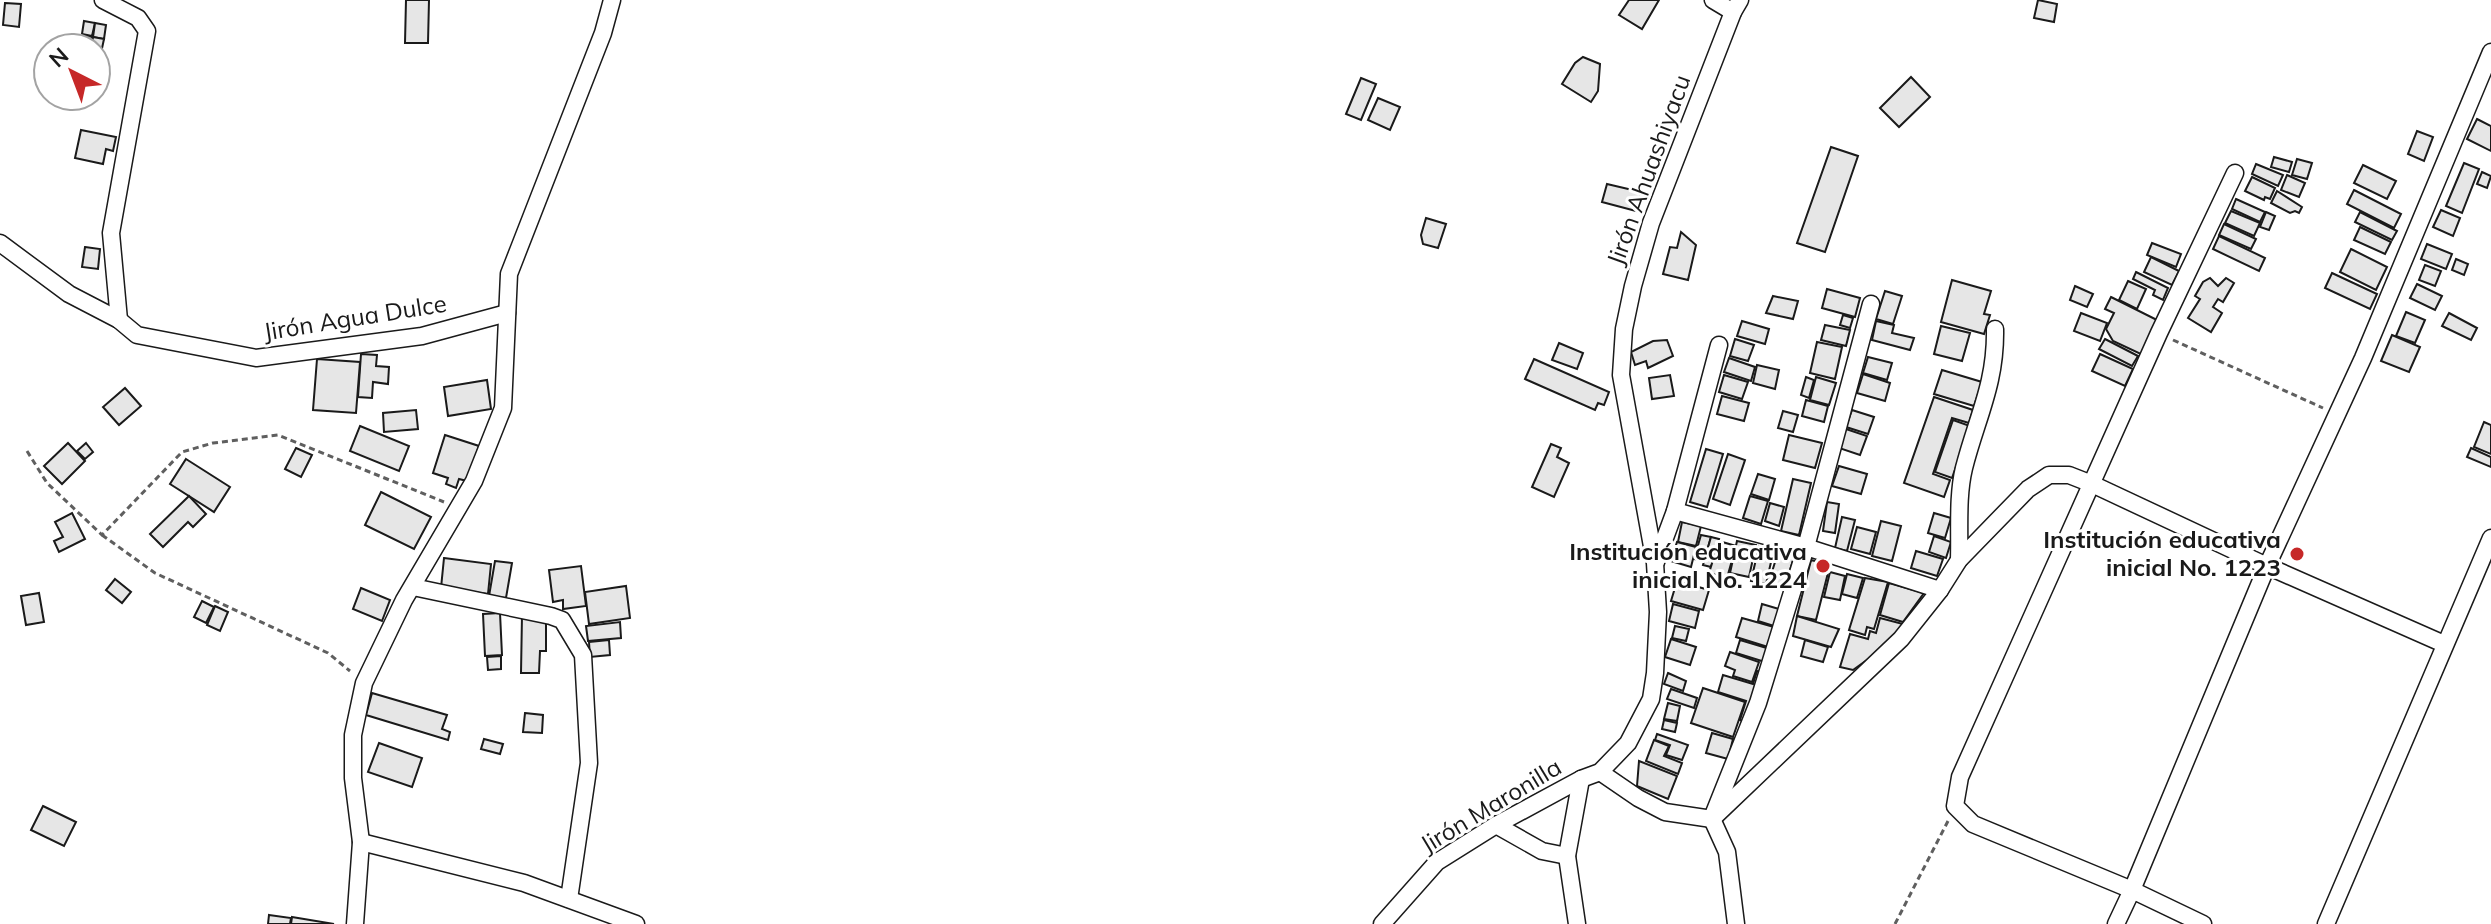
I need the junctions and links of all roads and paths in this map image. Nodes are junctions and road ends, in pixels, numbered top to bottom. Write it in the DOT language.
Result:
graph roads {
  1 [pos="103,0"];
  2 [pos="612,0"];
  3 [pos="1713,0"];
  4 [pos="1736,6"];
  5 [pos="2491,52"];
  6 [pos="2235,173"];
  7 [pos="0,243"];
  8 [pos="1871,304"];
  9 [pos="507,313"];
  10 [pos="119,320"];
  11 [pos="1995,329"];
  12 [pos="2159,333"];
  13 [pos="1719,345"];
  14 [pos="2337,415"];
  15 [pos="27,451"];
  16 [pos="2092,484"];
  17 [pos="459,508"];
  18 [pos="1675,511"];
  19 [pos="102,535"];
  20 [pos="2491,538"];
  21 [pos="1806,547"];
  22 [pos="1959,560"];
  23 [pos="1655,563"];
  24 [pos="2267,566"];
  25 [pos="413,587"];
  26 [pos="1940,590"];
  27 [pos="2444,644"];
  28 [pos="364,683"];
  29 [pos="1600,772"];
  30 [pos="1581,779"];
  31 [pos="1955,806"];
  32 [pos="1712,819"];
  33 [pos="1496,825"];
  34 [pos="361,842"];
  35 [pos="1567,856"];
  36 [pos="2132,890"];
  37 [pos="569,899"];
  38 [pos="355,924"];
  39 [pos="636,924"];
  40 [pos="1382,924"];
  41 [pos="1577,924"];
  42 [pos="1736,924"];
  43 [pos="1895,924"];
  44 [pos="2116,924"];
  45 [pos="2203,924"];
  46 [pos="2326,924"];
  1 -- 10 [label="street"];
  2 -- 9 [label="street"];
  3 -- 4 [label="street"];
  4 -- 23 [label="street, Jirón Ahuashiyacu"];
  5 -- 14 [label="street"];
  6 -- 12 [label="street"];
  7 -- 10 [label="street, Jirón Agua Dulce"];
  8 -- 21 [label="street"];
  9 -- 10 [label="street, Jirón Agua Dulce"];
  9 -- 17 [label="street"];
  11 -- 22 [label="street"];
  12 -- 14 [label="path"];
  12 -- 16 [label="street"];
  13 -- 18 [label="street"];
  14 -- 24 [label="street"];
  15 -- 19 [label="path"];
  16 -- 22 [label="street"];
  16 -- 24 [label="street"];
  16 -- 31 [label="street"];
  17 -- 19 [label="path"];
  17 -- 25 [label="street"];
  18 -- 21 [label="street"];
  18 -- 23 [label="street"];
  19 -- 28 [label="path"];
  20 -- 27 [label="street"];
  21 -- 26 [label="street"];
  21 -- 32 [label="street"];
  22 -- 26 [label="street"];
  23 -- 29 [label="street, Jirón Ahuashiyacu"];
  24 -- 27 [label="street"];
  24 -- 36 [label="street"];
  25 -- 28 [label="street"];
  25 -- 37 [label="street"];
  26 -- 32 [label="street"];
  27 -- 46 [label="street"];
  28 -- 34 [label="street"];
  29 -- 30 [label="street, Jirón Maronilla"];
  29 -- 32 [label="street"];
  30 -- 33 [label="street, Jirón Maronilla"];
  30 -- 35 [label="street"];
  31 -- 36 [label="street"];
  31 -- 43 [label="path"];
  32 -- 42 [label="street"];
  33 -- 35 [label="street"];
  33 -- 40 [label="street, Jirón Maronilla"];
  34 -- 37 [label="street"];
  34 -- 38 [label="street"];
  35 -- 41 [label="street"];
  36 -- 44 [label="street"];
  36 -- 45 [label="street"];
  37 -- 39 [label="street"];
}
